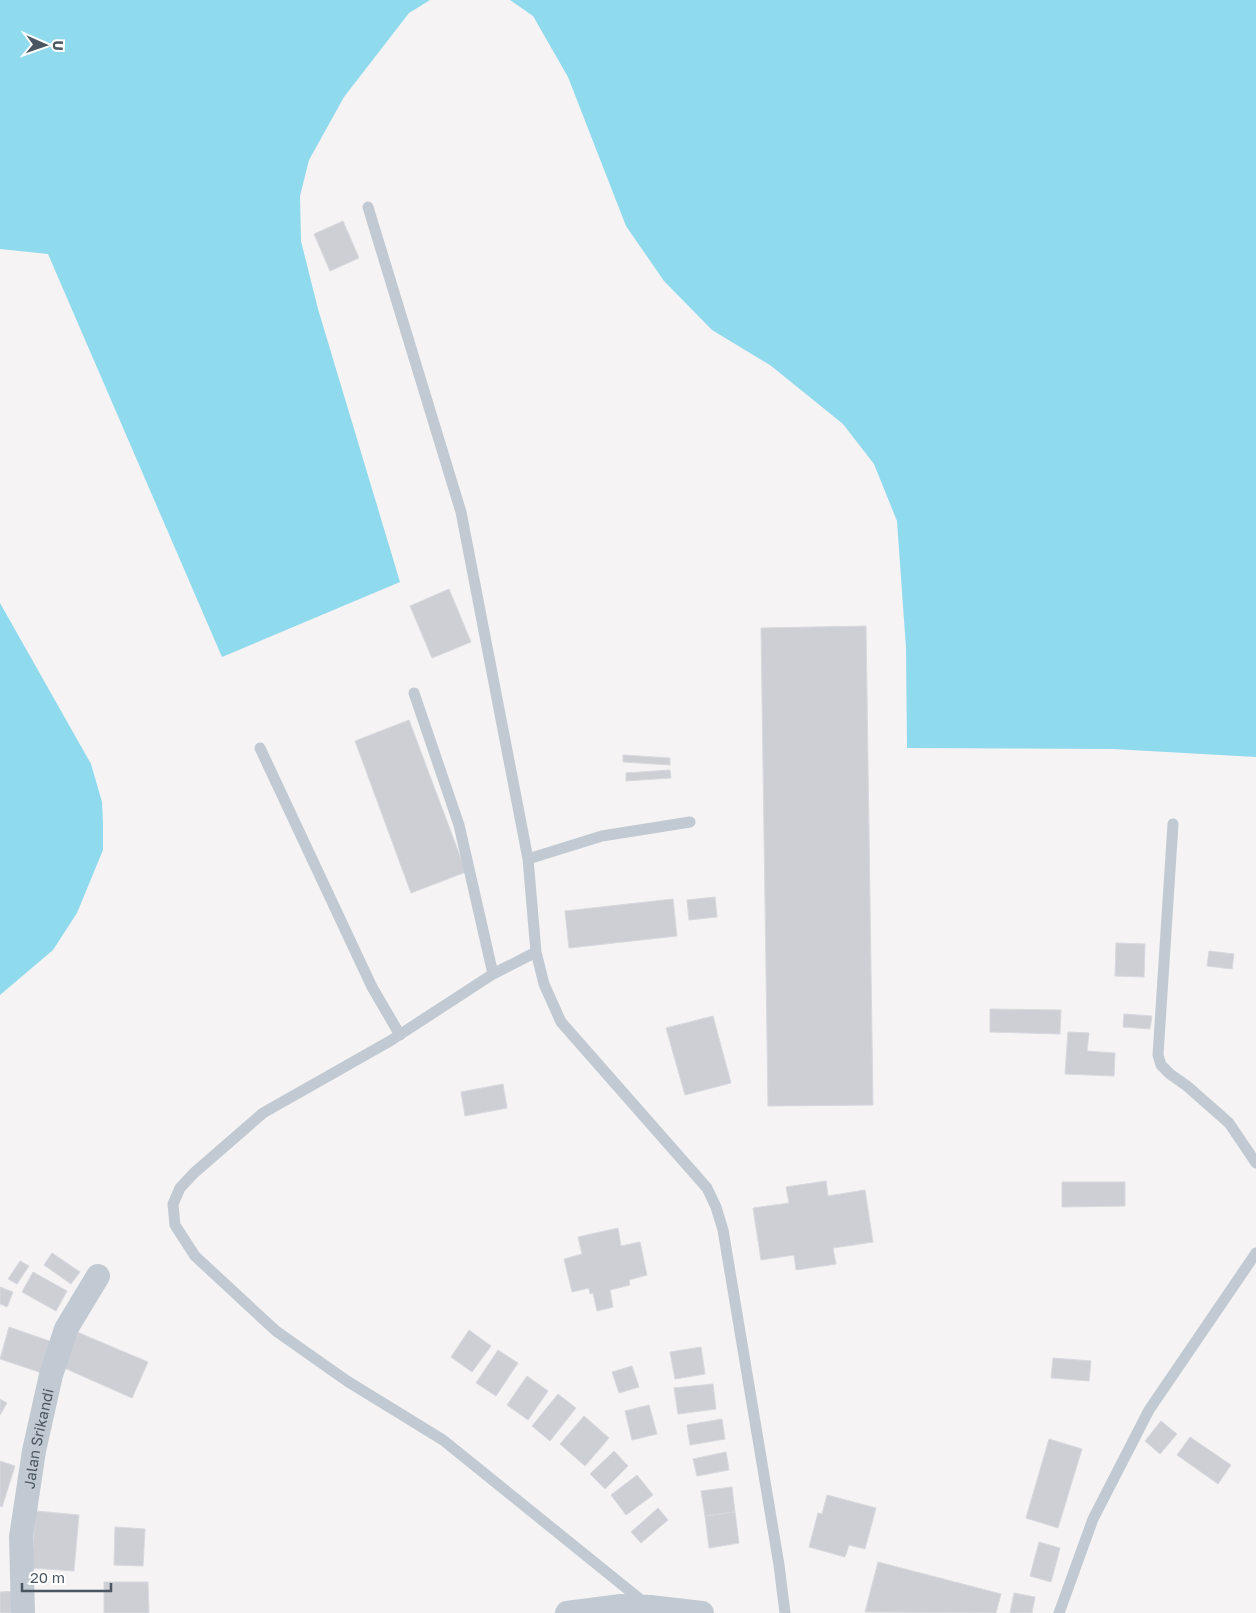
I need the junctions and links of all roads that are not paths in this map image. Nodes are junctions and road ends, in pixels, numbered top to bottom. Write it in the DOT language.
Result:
graph roads {
  1 [pos="368,207"];
  2 [pos="414,693"];
  3 [pos="260,748"];
  4 [pos="690,822"];
  5 [pos="1173,824"];
  6 [pos="528,859"];
  7 [pos="536,952"];
  8 [pos="493,974"];
  9 [pos="400,1034"];
  10 [pos="1256,1163"];
  11 [pos="1256,1253"];
  12 [pos="98,1276"];
  13 [pos="650,1607"];
  14 [pos="23,1613"];
  15 [pos="567,1613"];
  16 [pos="702,1613"];
  17 [pos="785,1613"];
  18 [pos="1059,1613"];
  1 -- 6 [label="lane"];
  2 -- 8 [label="lane"];
  3 -- 9 [label="lane"];
  4 -- 6 [label="lane"];
  5 -- 10 [label="lane"];
  6 -- 7 [label="lane"];
  7 -- 8 [label="lane"];
  7 -- 17 [label="lane"];
  8 -- 9 [label="lane"];
  9 -- 13 [label="lane"];
  11 -- 18 [label="lane"];
  12 -- 14 [label="street, Jalan Srikandi"];
  13 -- 15 [label="street"];
  13 -- 16 [label="street"];
}
